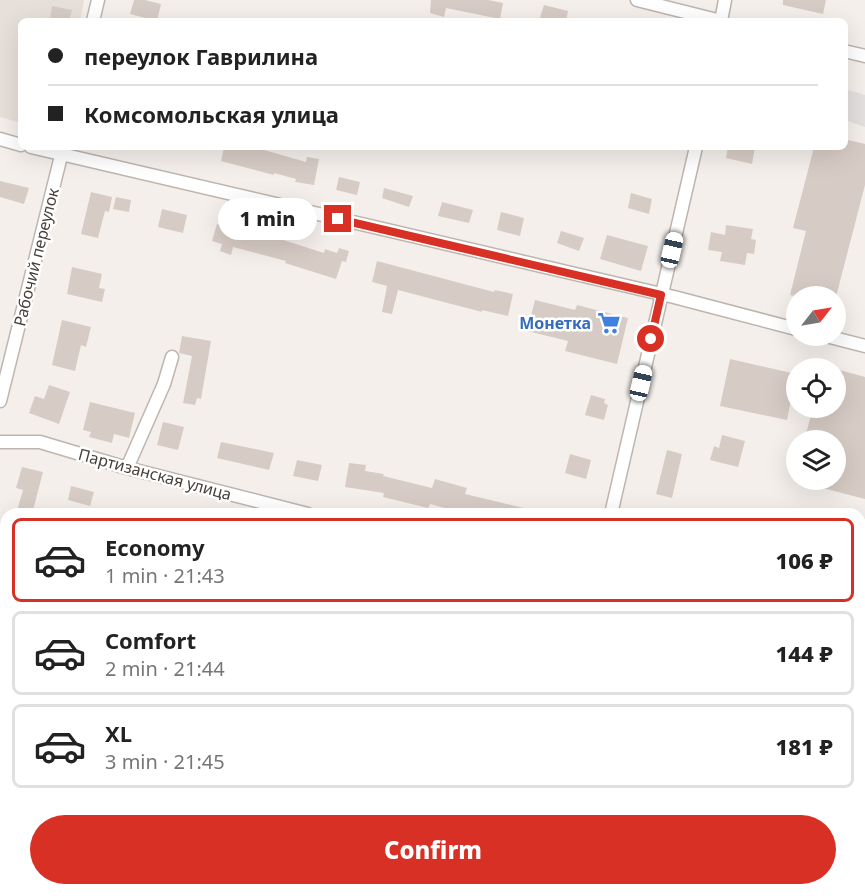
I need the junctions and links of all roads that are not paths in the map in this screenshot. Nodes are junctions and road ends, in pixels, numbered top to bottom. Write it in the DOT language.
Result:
graph roads {
  1 [pos="98,0"];
  2 [pos="637,0"];
  3 [pos="725,0"];
  4 [pos="94,18"];
  5 [pos="709,18"];
  6 [pos="722,18"];
  7 [pos="848,52"];
  8 [pos="865,56"];
  9 [pos="0,139"];
  10 [pos="18,143"];
  11 [pos="695,150"];
  12 [pos="62,151"];
  13 [pos="661,295"];
  14 [pos="786,326"];
  15 [pos="846,341"];
  16 [pos="865,346"];
  17 [pos="172,357"];
  18 [pos="0,401"];
  19 [pos="0,442"];
  20 [pos="127,468"];
  21 [pos="284,508"];
  22 [pos="612,508"];
  1 -- 4 [label="street"];
  2 -- 5 [label="street"];
  3 -- 6 [label="street"];
  7 -- 8 [label="street"];
  9 -- 10 [label="street"];
  11 -- 13 [label="street"];
  12 -- 13 [label="street"];
  12 -- 18 [label="street, Рабочий переулок"];
  13 -- 14 [label="street"];
  13 -- 22 [label="street"];
  15 -- 16 [label="street"];
  17 -- 20 [label="street"];
  19 -- 20 [label="street, Партизанская улица"];
  20 -- 21 [label="street, Партизанская улица"];
}
